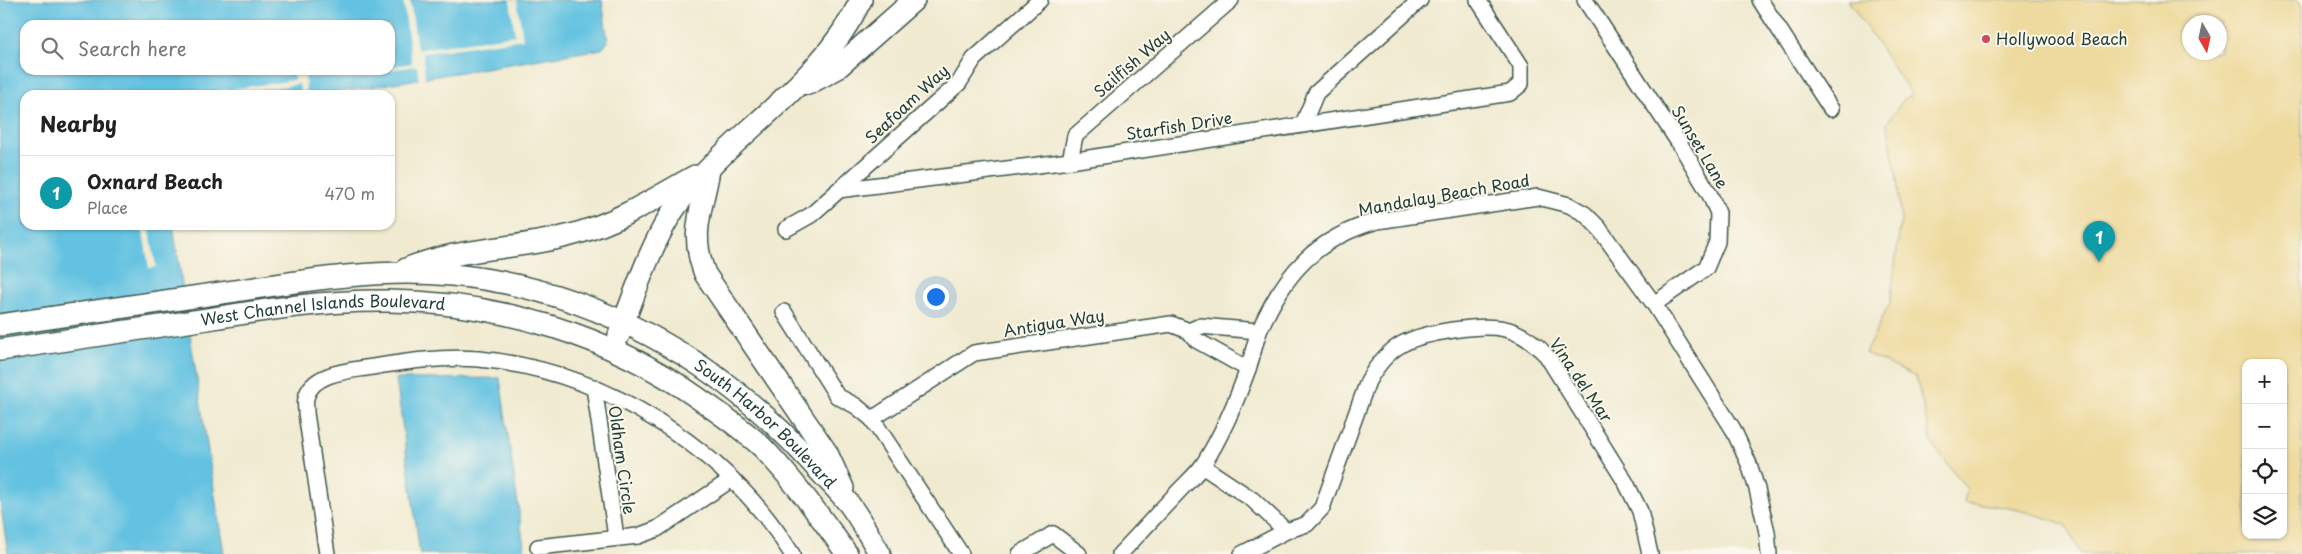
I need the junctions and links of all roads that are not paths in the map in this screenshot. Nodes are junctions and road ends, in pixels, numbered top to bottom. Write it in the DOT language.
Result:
graph roads {
  1 [pos="861,0"];
  2 [pos="914,0"];
  3 [pos="1040,0"];
  4 [pos="1231,0"];
  5 [pos="1420,0"];
  6 [pos="1478,0"];
  7 [pos="1585,0"];
  8 [pos="1760,0"];
  9 [pos="790,93"];
  10 [pos="1831,109"];
  11 [pos="1303,124"];
  12 [pos="1070,161"];
  13 [pos="709,169"];
  14 [pos="838,190"];
  15 [pos="786,229"];
  16 [pos="396,273"];
  17 [pos="1654,304"];
  18 [pos="784,312"];
  19 [pos="624,322"];
  20 [pos="0,325"];
  21 [pos="1214,327"];
  22 [pos="1189,331"];
  23 [pos="1259,331"];
  24 [pos="1207,346"];
  25 [pos="614,349"];
  26 [pos="0,350"];
  27 [pos="1248,369"];
  28 [pos="594,387"];
  29 [pos="872,419"];
  30 [pos="1202,466"];
  31 [pos="732,479"];
  32 [pos="851,506"];
  33 [pos="1286,531"];
  34 [pos="616,537"];
  35 [pos="538,547"];
  36 [pos="327,554"];
  37 [pos="792,554"];
  38 [pos="847,554"];
  39 [pos="880,554"];
  40 [pos="961,554"];
  41 [pos="1020,554"];
  42 [pos="1079,554"];
  43 [pos="1120,554"];
  44 [pos="1242,554"];
  45 [pos="1650,554"];
  46 [pos="1769,554"];
  1 -- 9 [label="main road"];
  2 -- 9 [label="main road"];
  3 -- 14 [label="street, Seafoam Way"];
  4 -- 12 [label="street, Sailfish Way"];
  5 -- 11 [label="street"];
  6 -- 11 [label="street, Starfish Drive"];
  7 -- 17 [label="street, Sunset Lane"];
  8 -- 10 [label="street"];
  9 -- 13 [label="main road"];
  11 -- 12 [label="street, Starfish Drive"];
  12 -- 14 [label="street, Starfish Drive"];
  13 -- 16 [label="main road"];
  13 -- 19 [label="main road"];
  13 -- 32 [label="main road"];
  14 -- 15 [label="street, Seafoam Way"];
  16 -- 19 [label="main road, West Channel Islands Boulevard"];
  16 -- 20 [label="main road, West Channel Islands Boulevard"];
  17 -- 23 [label="street, Mandalay Beach Road"];
  17 -- 46 [label="street, Mandalay Beach Road"];
  18 -- 29 [label="street"];
  19 -- 25 [label="main road"];
  19 -- 32 [label="main road, South Harbor Boulevard"];
  21 -- 22 [label="street, Antigua Way"];
  21 -- 23 [label="street, Antigua Way"];
  21 -- 24 [label="street"];
  22 -- 24 [label="street"];
  22 -- 29 [label="street, Antigua Way"];
  23 -- 27 [label="street, Mandalay Beach Road"];
  24 -- 27 [label="street"];
  25 -- 26 [label="main road, West Channel Islands Boulevard"];
  25 -- 38 [label="main road, South Harbor Boulevard"];
  27 -- 30 [label="street, Mandalay Beach Road"];
  28 -- 31 [label="street"];
  28 -- 34 [label="street, Oldham Circle"];
  28 -- 36 [label="street"];
  29 -- 40 [label="street"];
  30 -- 33 [label="street"];
  30 -- 43 [label="street, Mandalay Beach Road"];
  31 -- 34 [label="street, Oldham Circle"];
  31 -- 37 [label="street"];
  32 -- 39 [label="main road, South Harbor Boulevard"];
  33 -- 44 [label="street, Vina del Mar"];
  33 -- 45 [label="street, Vina del Mar"];
  34 -- 35 [label="street, Oldham Circle"];
  41 -- 42 [label="street"];
}
